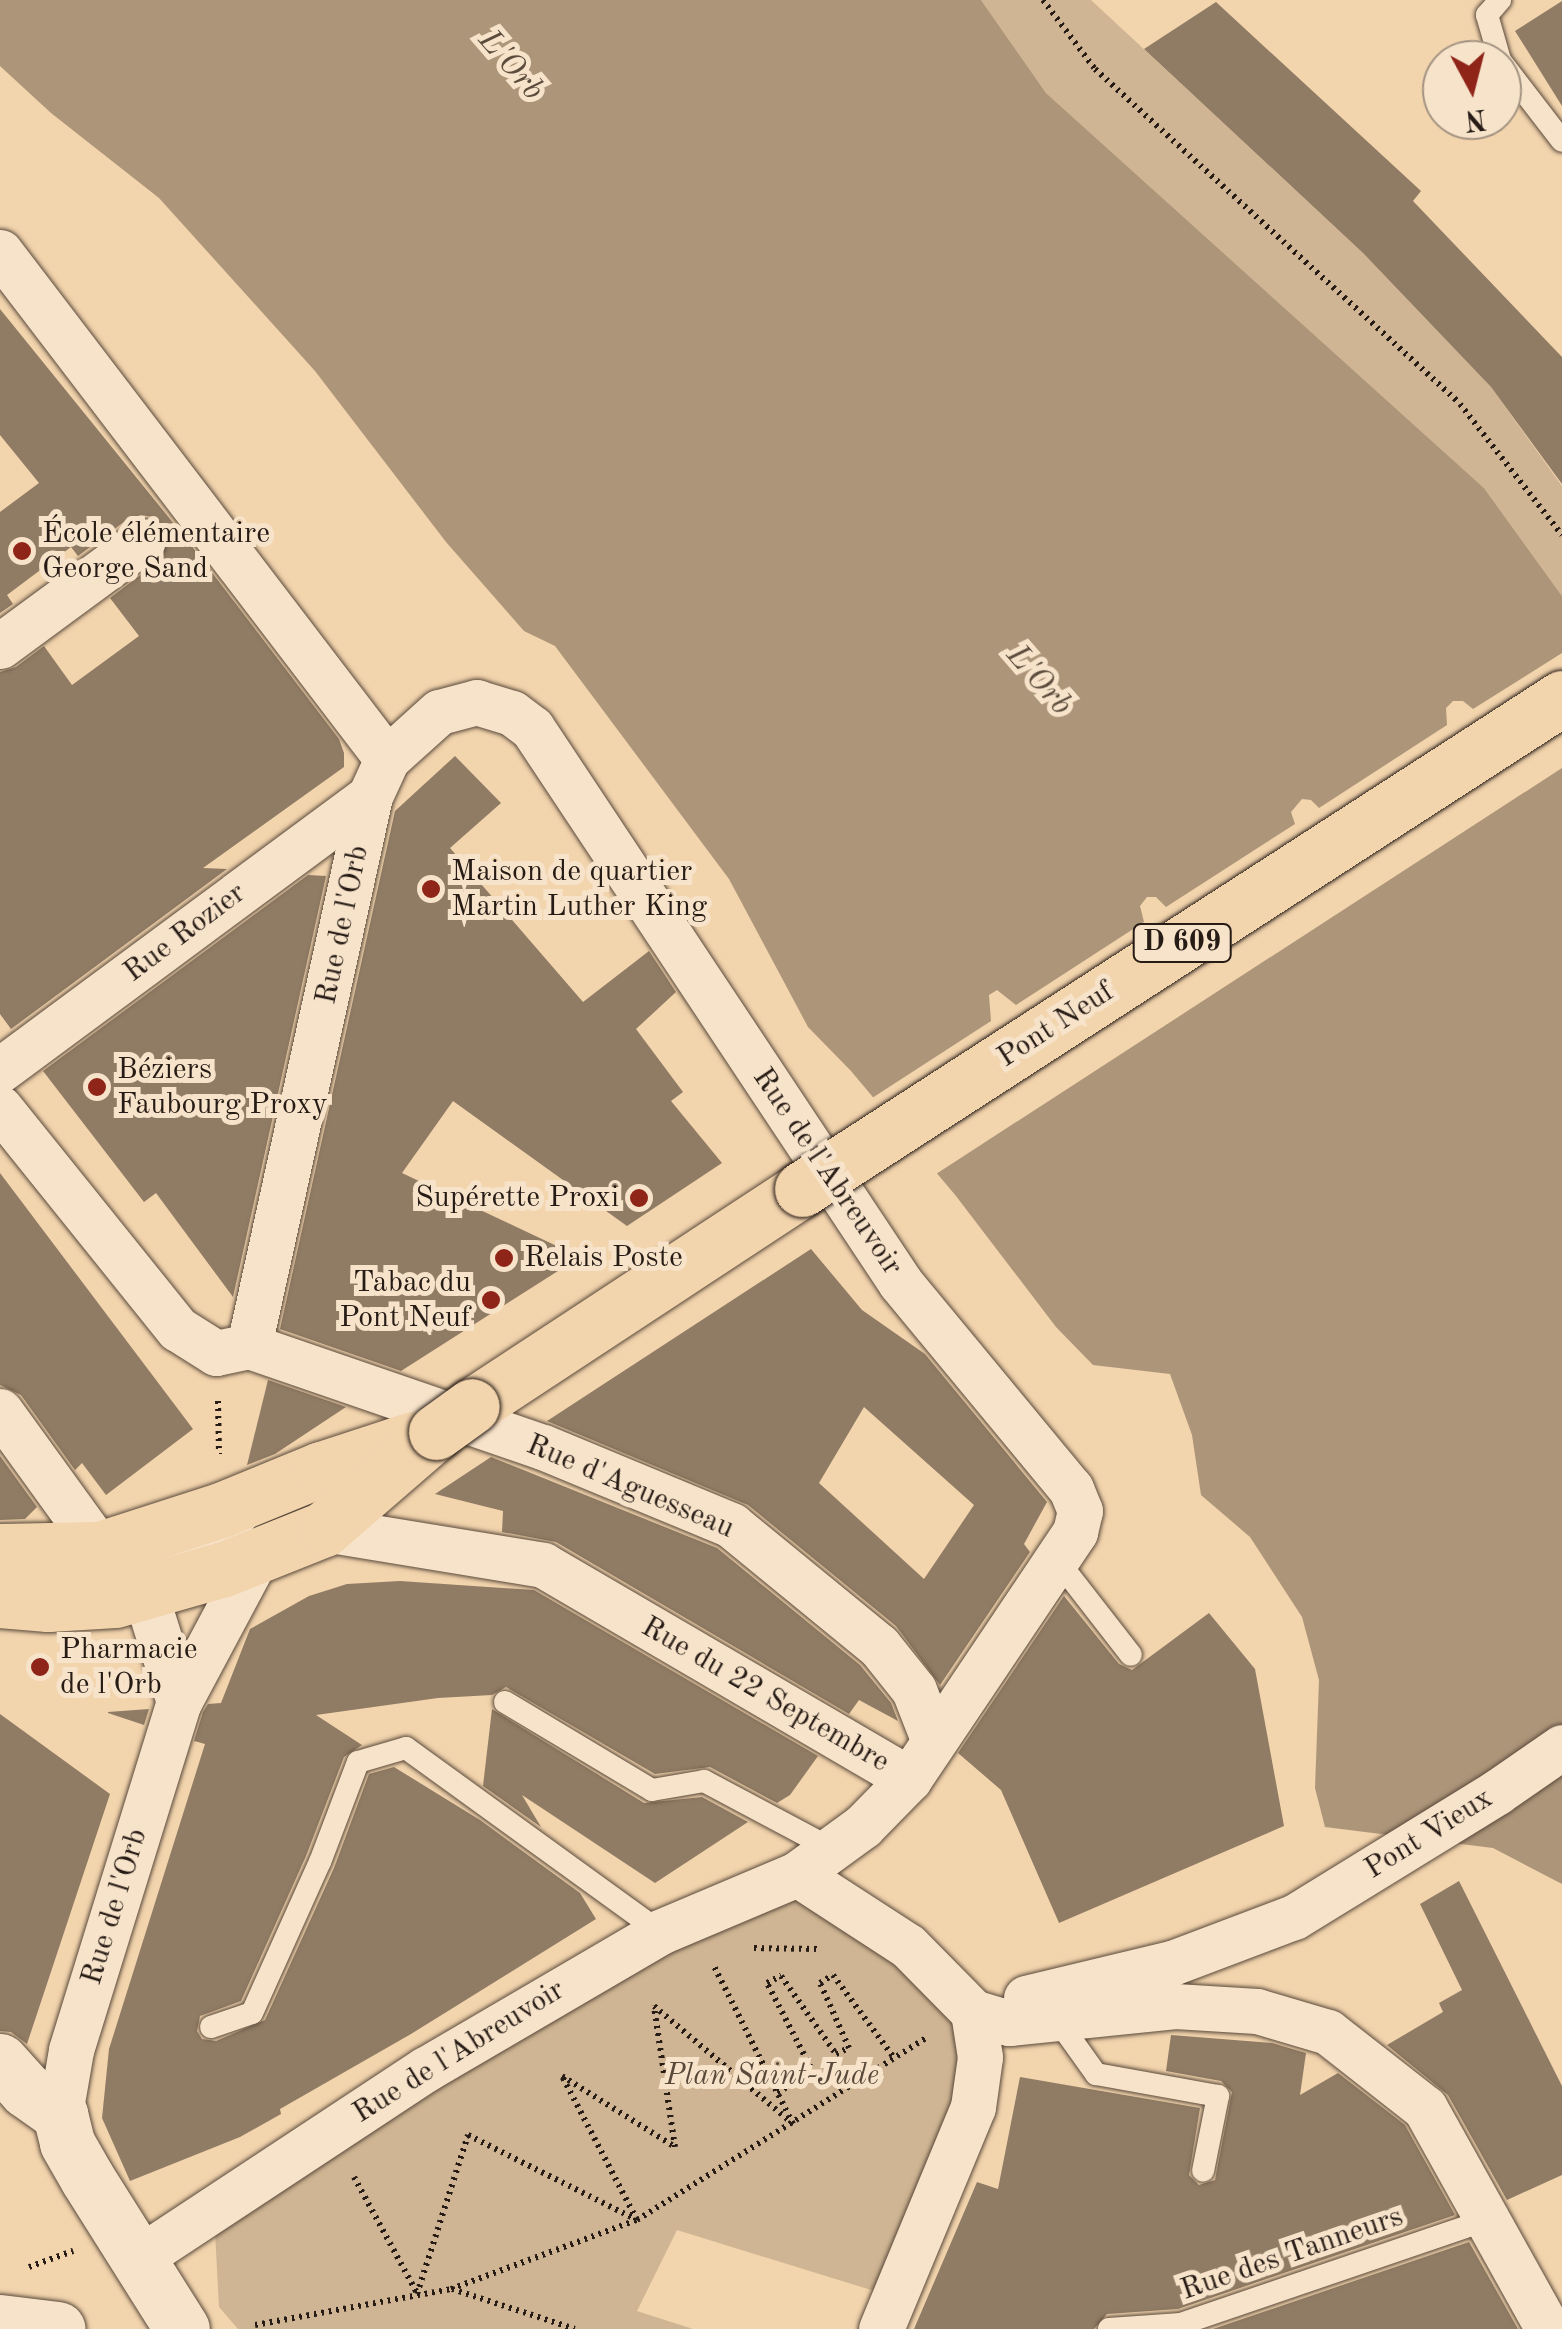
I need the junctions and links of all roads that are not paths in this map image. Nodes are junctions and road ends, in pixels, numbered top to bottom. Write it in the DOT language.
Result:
graph roads {
  1 [pos="1500,0"];
  2 [pos="1494,40"];
  3 [pos="1522,89"];
  4 [pos="1562,141"];
  5 [pos="0,252"];
  6 [pos="143,540"];
  7 [pos="0,646"];
  8 [pos="1562,698"];
  9 [pos="379,777"];
  10 [pos="0,1070"];
  11 [pos="0,1108"];
  12 [pos="233,1350"];
  13 [pos="0,1411"];
  14 [pos="454,1419"];
  15 [pos="234,1506"];
  16 [pos="324,1529"];
  17 [pos="100,1549"];
  18 [pos="0,1551"];
  19 [pos="257,1556"];
  20 [pos="1057,1560"];
  21 [pos="145,1593"];
  22 [pos="0,1600"];
  23 [pos="1131,1655"];
  24 [pos="179,1702"];
  25 [pos="506,1702"];
  26 [pos="933,1739"];
  27 [pos="1562,1747"];
  28 [pos="909,1779"];
  29 [pos="814,1861"];
  30 [pos="686,1935"];
  31 [pos="1056,2018"];
  32 [pos="954,2022"];
  33 [pos="212,2027"];
  34 [pos="0,2061"];
  35 [pos="60,2114"];
  36 [pos="1203,2172"];
  37 [pos="1490,2219"];
  38 [pos="136,2260"];
  39 [pos="0,2322"];
  40 [pos="58,2329"];
  41 [pos="182,2329"];
  42 [pos="881,2329"];
  43 [pos="1109,2329"];
  44 [pos="1548,2329"];
  1 -- 2 [label="lane"];
  3 -- 4 [label="lane"];
  5 -- 9 [label="street"];
  6 -- 7 [label="street"];
  8 -- 14 [label="main road, Pont Neuf / D 609, bridge"];
  9 -- 10 [label="street, Rue Rozier"];
  9 -- 12 [label="street, Rue de l'Orb"];
  9 -- 20 [label="street, Rue de l'Abreuvoir"];
  11 -- 12 [label="street, Rue d'Aguesseau"];
  12 -- 26 [label="street, Rue d'Aguesseau"];
  13 -- 17 [label="street"];
  14 -- 15 [label="main road"];
  14 -- 16 [label="main road"];
  15 -- 17 [label="main road"];
  15 -- 21 [label="street"];
  16 -- 19 [label="main road"];
  16 -- 28 [label="street, Rue du 22 Septembre"];
  17 -- 18 [label="main road"];
  19 -- 21 [label="main road"];
  19 -- 24 [label="street, Rue de l'Orb"];
  20 -- 23 [label="lane"];
  20 -- 26 [label="street, Rue de l'Abreuvoir"];
  21 -- 22 [label="main road"];
  21 -- 24 [label="street"];
  24 -- 35 [label="street, Rue de l'Orb"];
  25 -- 29 [label="lane"];
  26 -- 28 [label="street, Rue de l'Abreuvoir"];
  27 -- 32 [label="street, Pont Vieux"];
  28 -- 29 [label="street, Rue du 22 Septembre"];
  29 -- 30 [label="street, Rue de l'Abreuvoir"];
  29 -- 32 [label="street"];
  30 -- 33 [label="lane"];
  30 -- 38 [label="street, Rue de l'Abreuvoir"];
  31 -- 32 [label="street"];
  31 -- 36 [label="lane"];
  31 -- 37 [label="street"];
  32 -- 42 [label="street"];
  34 -- 35 [label="main road"];
  35 -- 38 [label="main road"];
  37 -- 43 [label="lane, Rue des Tanneurs"];
  37 -- 44 [label="street"];
  38 -- 41 [label="main road"];
  39 -- 40 [label="main road"];
}
